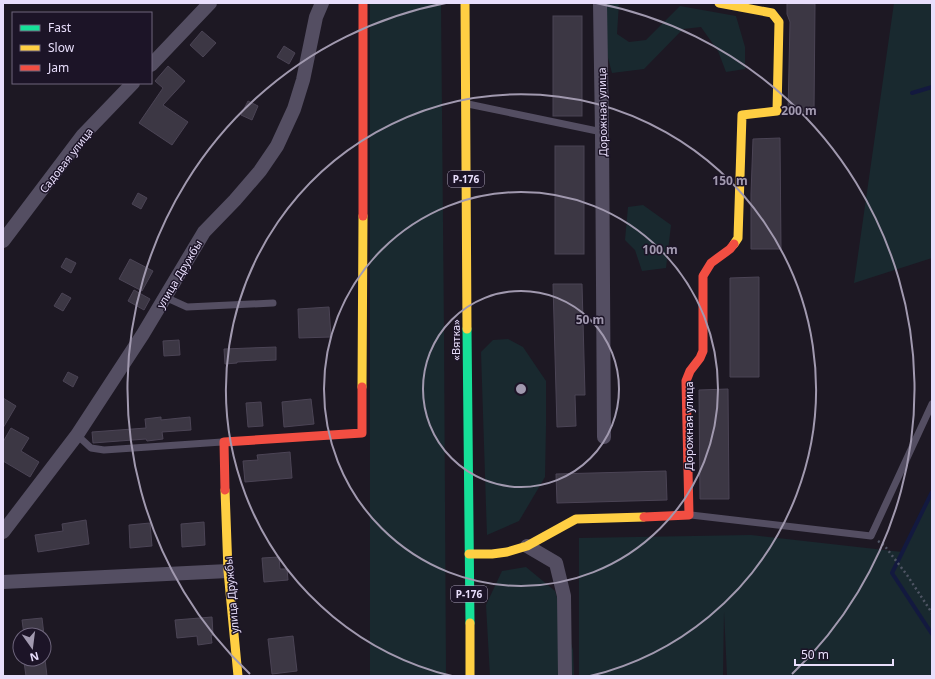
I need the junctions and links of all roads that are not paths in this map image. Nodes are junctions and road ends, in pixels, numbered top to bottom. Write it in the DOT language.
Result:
graph roads {
  1 [pos="210,3"];
  2 [pos="322,3"];
  3 [pos="363,3"];
  4 [pos="465,3"];
  5 [pos="600,3"];
  6 [pos="719,3"];
  7 [pos="152,63"];
  8 [pos="132,84"];
  9 [pos="466,104"];
  10 [pos="602,132"];
  11 [pos="3,241"];
  12 [pos="165,297"];
  13 [pos="273,303"];
  14 [pos="932,404"];
  15 [pos="76,435"];
  16 [pos="604,437"];
  17 [pos="224,442"];
  18 [pos="689,514"];
  19 [pos="3,532"];
  20 [pos="527,546"];
  21 [pos="469,554"];
  22 [pos="228,571"];
  23 [pos="3,582"];
  24 [pos="238,676"];
  25 [pos="470,676"];
  26 [pos="565,676"];
  1 -- 7 [label="street"];
  2 -- 12 [label="street, улица Дружбы"];
  3 -- 17 [label="street"];
  4 -- 9 [label="street, «Вятка» / Р-176"];
  5 -- 10 [label="street, Дорожная улица"];
  6 -- 18 [label="street, Дорожная улица"];
  8 -- 11 [label="street, Садовая улица"];
  9 -- 10 [label="lane"];
  9 -- 21 [label="street, «Вятка» / Р-176"];
  10 -- 16 [label="street, Дорожная улица"];
  12 -- 13 [label="lane"];
  12 -- 15 [label="street, улица Дружбы"];
  14 -- 18 [label="lane"];
  15 -- 17 [label="lane"];
  15 -- 19 [label="street, улица Дружбы"];
  17 -- 22 [label="street, улица Дружбы"];
  18 -- 20 [label="street"];
  20 -- 21 [label="street"];
  20 -- 26 [label="street"];
  21 -- 25 [label="street, «Вятка» / Р-176"];
  22 -- 23 [label="street"];
  22 -- 24 [label="street, улица Дружбы"];
}
